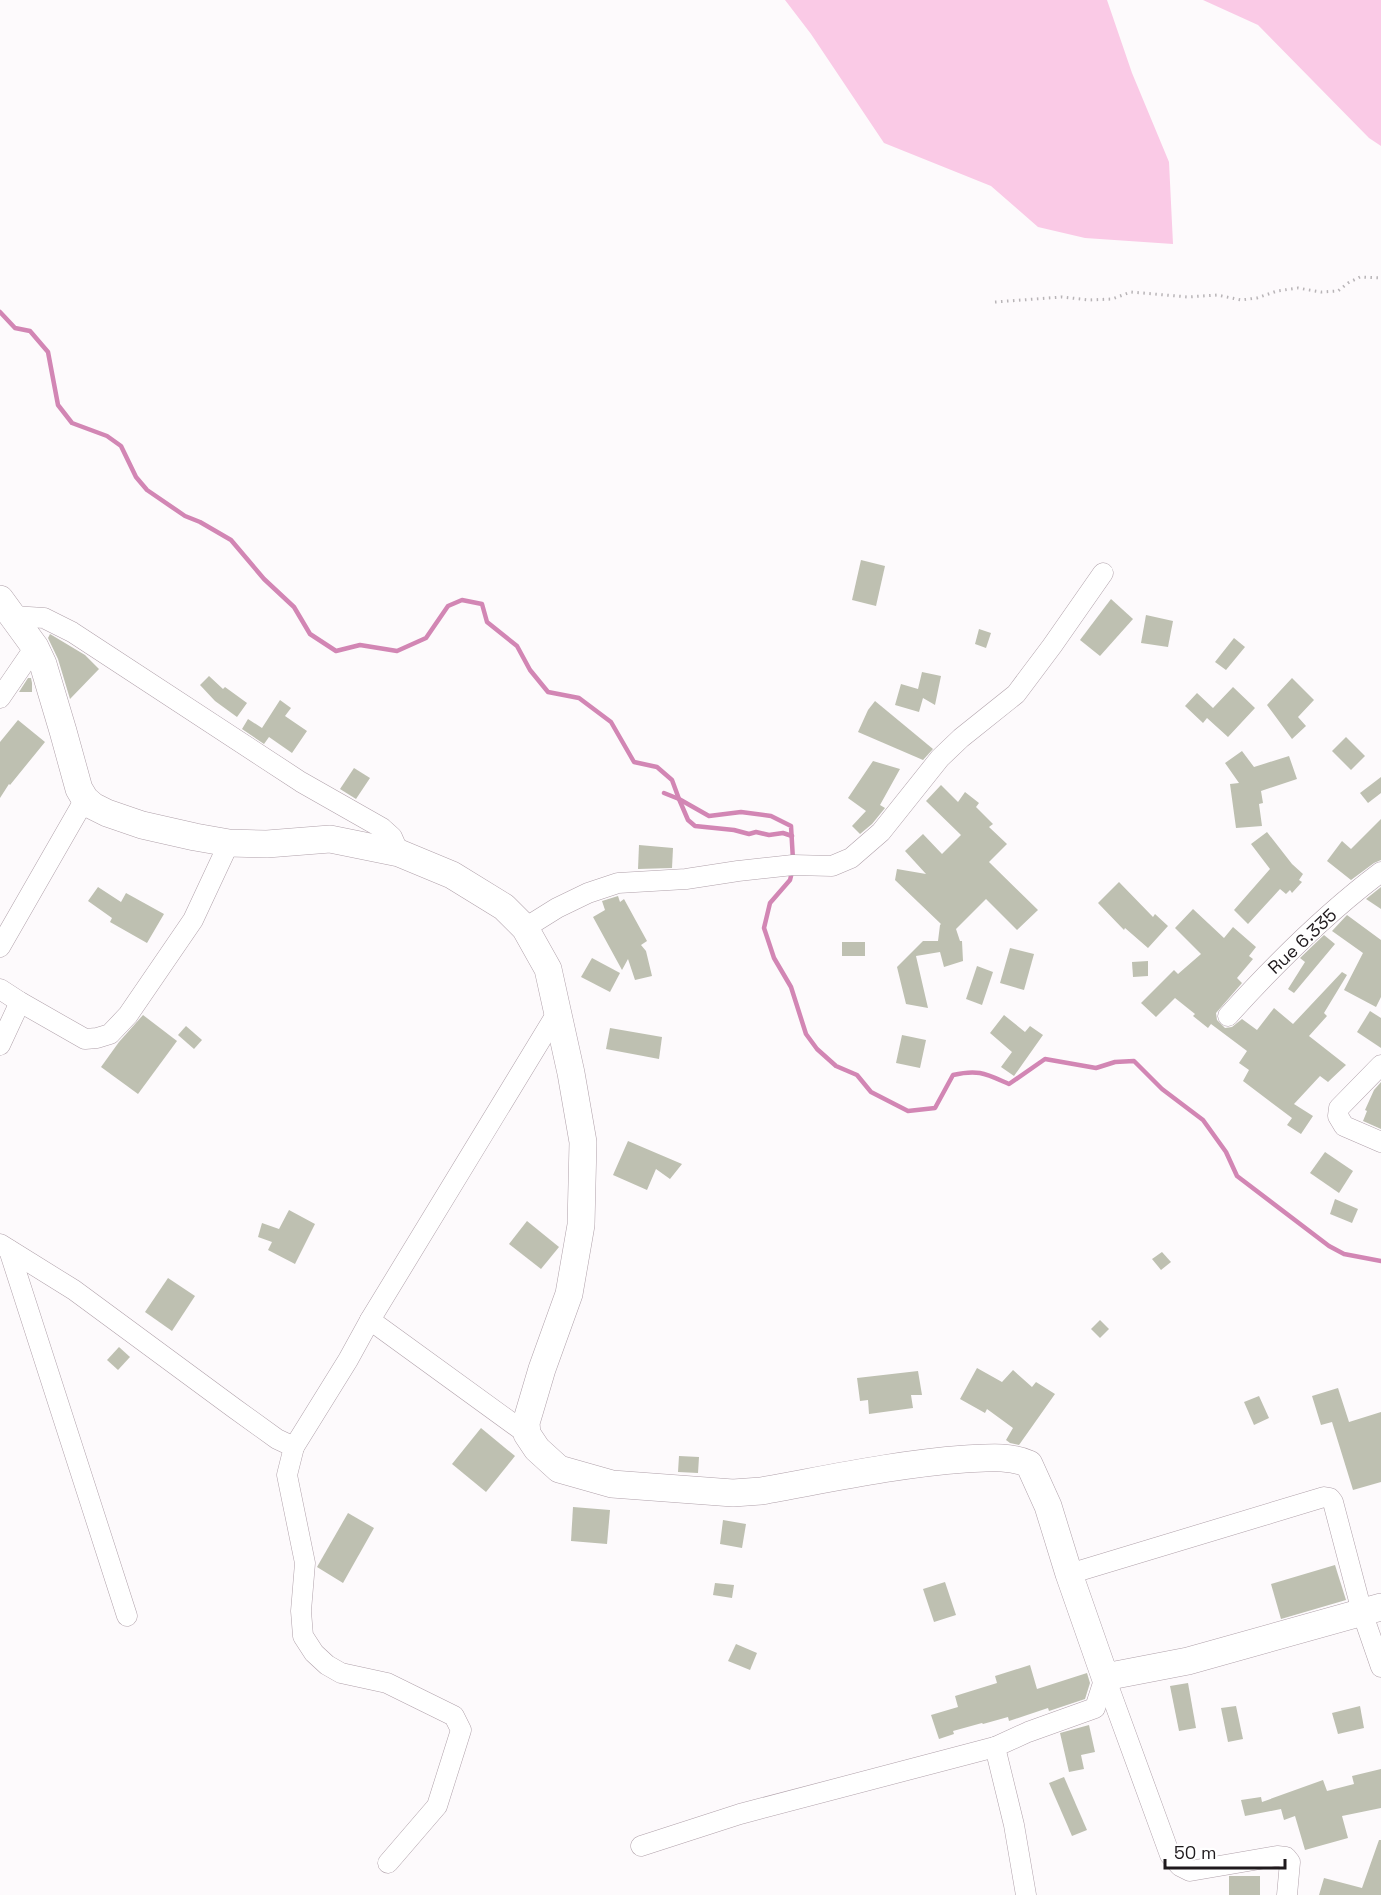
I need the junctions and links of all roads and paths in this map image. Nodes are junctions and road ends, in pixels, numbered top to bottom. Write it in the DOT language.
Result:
graph roads {
  1 [pos="1381,278"];
  2 [pos="994,302"];
  3 [pos="1102,573"];
  4 [pos="7,608"];
  5 [pos="35,646"];
  6 [pos="0,698"];
  7 [pos="85,799"];
  8 [pos="229,843"];
  9 [pos="399,853"];
  10 [pos="1381,872"];
  11 [pos="525,928"];
  12 [pos="0,946"];
  13 [pos="0,989"];
  14 [pos="20,1002"];
  15 [pos="557,1013"];
  16 [pos="1228,1016"];
  17 [pos="0,1045"];
  18 [pos="1381,1065"];
  19 [pos="1381,1142"];
  20 [pos="4,1247"];
  21 [pos="370,1320"];
  22 [pos="527,1434"];
  23 [pos="294,1447"];
  24 [pos="1069,1574"];
  25 [pos="1372,1609"];
  26 [pos="127,1616"];
  27 [pos="1381,1667"];
  28 [pos="1105,1677"];
  29 [pos="995,1746"];
  30 [pos="641,1846"];
  31 [pos="387,1863"];
  32 [pos="1022,1894"];
  33 [pos="1287,1895"];
  1 -- 2 [label="path"];
  3 -- 11 [label="street"];
  4 -- 5 [label="street"];
  4 -- 9 [label="street"];
  5 -- 6 [label="street"];
  5 -- 7 [label="street"];
  7 -- 8 [label="street"];
  7 -- 12 [label="street"];
  8 -- 9 [label="street"];
  8 -- 14 [label="street"];
  9 -- 11 [label="street"];
  10 -- 16 [label="street, Rue 6.335"];
  11 -- 15 [label="street"];
  13 -- 14 [label="street"];
  14 -- 17 [label="street"];
  15 -- 21 [label="street"];
  15 -- 22 [label="street"];
  18 -- 19 [label="street"];
  20 -- 23 [label="street"];
  20 -- 26 [label="street"];
  21 -- 22 [label="street"];
  21 -- 23 [label="street"];
  22 -- 24 [label="street"];
  23 -- 31 [label="street"];
  24 -- 25 [label="street"];
  24 -- 28 [label="street"];
  25 -- 27 [label="street"];
  25 -- 28 [label="street"];
  28 -- 29 [label="street"];
  28 -- 33 [label="street"];
  29 -- 30 [label="street"];
  29 -- 32 [label="street"];
}
